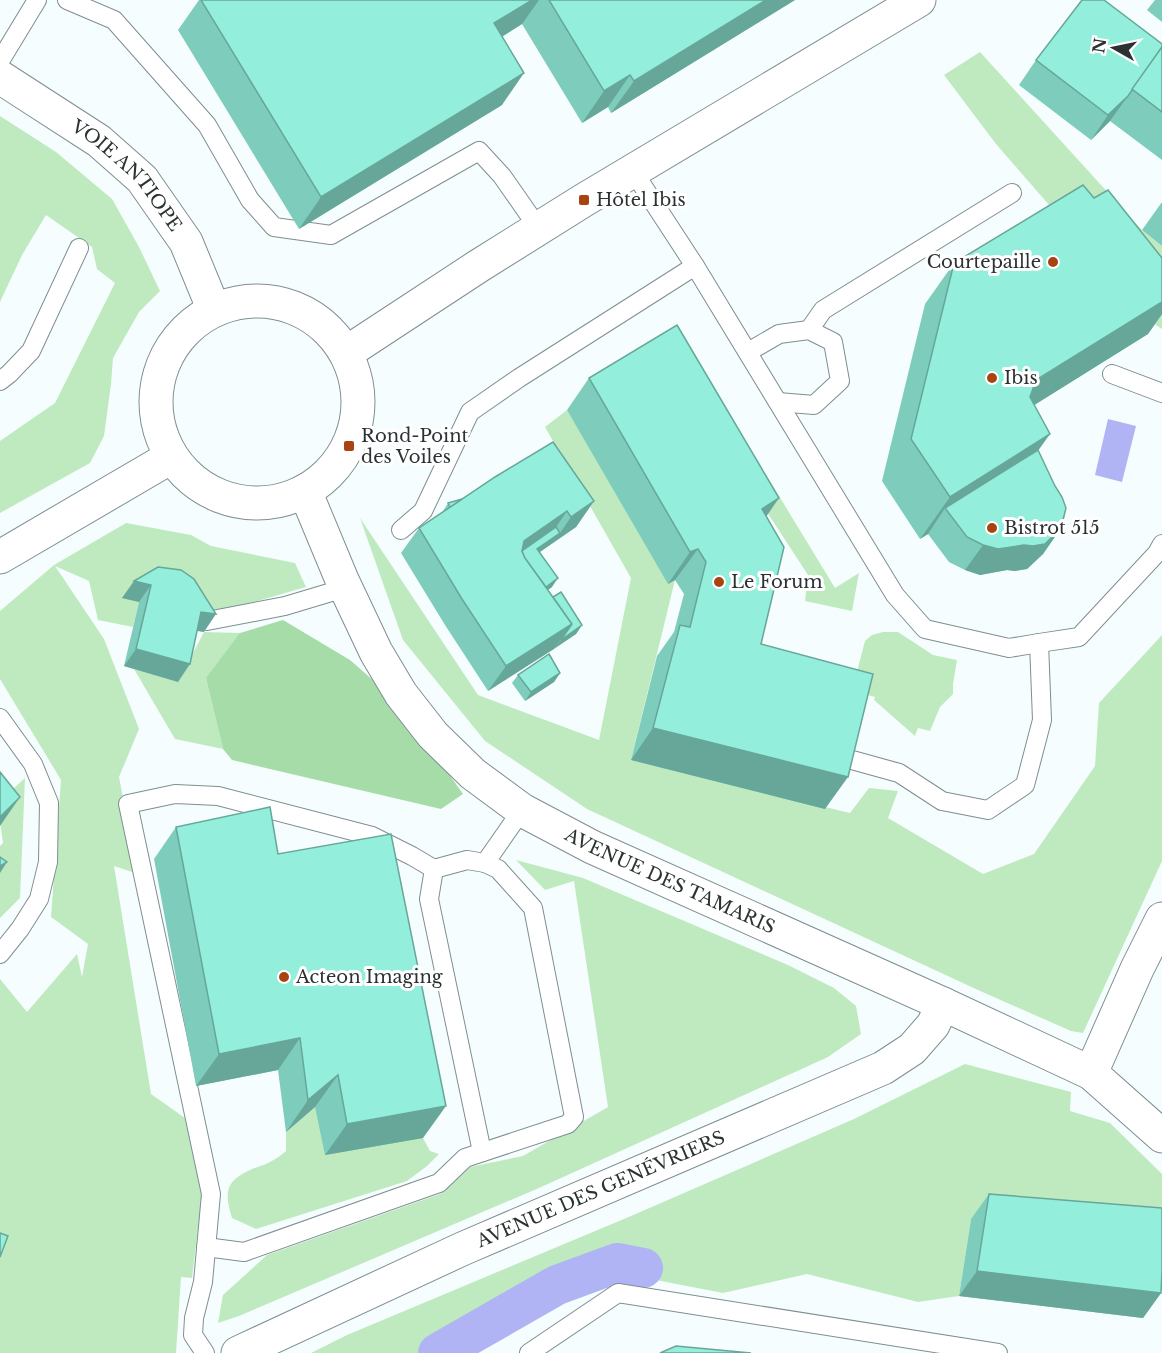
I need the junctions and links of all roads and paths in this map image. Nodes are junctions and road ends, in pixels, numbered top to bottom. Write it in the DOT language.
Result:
graph roads {
  1 [pos="37,0"];
  2 [pos="67,0"];
  3 [pos="919,0"];
  4 [pos="0,60"];
  5 [pos="0,77"];
  6 [pos="633,171"];
  7 [pos="1012,193"];
  8 [pos="539,229"];
  9 [pos="79,248"];
  10 [pos="696,266"];
  11 [pos="214,310"];
  12 [pos="809,330"];
  13 [pos="748,352"];
  14 [pos="346,353"];
  15 [pos="1112,374"];
  16 [pos="0,381"];
  17 [pos="1162,393"];
  18 [pos="778,402"];
  19 [pos="171,457"];
  20 [pos="305,491"];
  21 [pos="401,530"];
  22 [pos="1162,544"];
  23 [pos="0,556"];
  24 [pos="345,588"];
  25 [pos="207,621"];
  26 [pos="1039,643"];
  27 [pos="0,718"];
  28 [pos="852,760"];
  29 [pos="522,810"];
  30 [pos="485,863"];
  31 [pos="434,869"];
  32 [pos="1162,919"];
  33 [pos="0,954"];
  34 [pos="943,1004"];
  35 [pos="1091,1073"];
  36 [pos="1162,1136"];
  37 [pos="482,1152"];
  38 [pos="206,1247"];
  39 [pos="205,1353"];
  40 [pos="238,1353"];
  41 [pos="529,1353"];
  42 [pos="998,1353"];
  1 -- 4 [label="lane"];
  2 -- 8 [label="lane"];
  3 -- 6 [label="street"];
  5 -- 11 [label="street, VOIE ANTIOPE"];
  6 -- 8 [label="street"];
  6 -- 10 [label="lane"];
  7 -- 12 [label="lane"];
  8 -- 14 [label="street"];
  9 -- 16 [label="lane"];
  10 -- 13 [label="lane"];
  10 -- 21 [label="lane"];
  11 -- 14 [label="street"];
  11 -- 19 [label="street"];
  12 -- 13 [label="lane"];
  12 -- 18 [label="lane"];
  13 -- 18 [label="lane"];
  14 -- 20 [label="street"];
  15 -- 17 [label="lane"];
  18 -- 26 [label="lane"];
  19 -- 20 [label="street"];
  19 -- 23 [label="street"];
  20 -- 24 [label="street, AVENUE DES TAMARIS"];
  22 -- 26 [label="lane"];
  24 -- 25 [label="lane"];
  24 -- 29 [label="street, AVENUE DES TAMARIS"];
  26 -- 28 [label="lane"];
  27 -- 33 [label="lane"];
  29 -- 30 [label="lane"];
  29 -- 34 [label="street, AVENUE DES TAMARIS"];
  30 -- 31 [label="lane"];
  30 -- 37 [label="lane"];
  31 -- 37 [label="lane"];
  31 -- 38 [label="lane"];
  32 -- 35 [label="street"];
  34 -- 35 [label="street, AVENUE DES TAMARIS"];
  34 -- 40 [label="street, AVENUE DES GENÉVRIERS"];
  35 -- 36 [label="street, AVENUE DES TAMARIS"];
  37 -- 38 [label="lane"];
  38 -- 39 [label="lane"];
  41 -- 42 [label="lane"];
}
